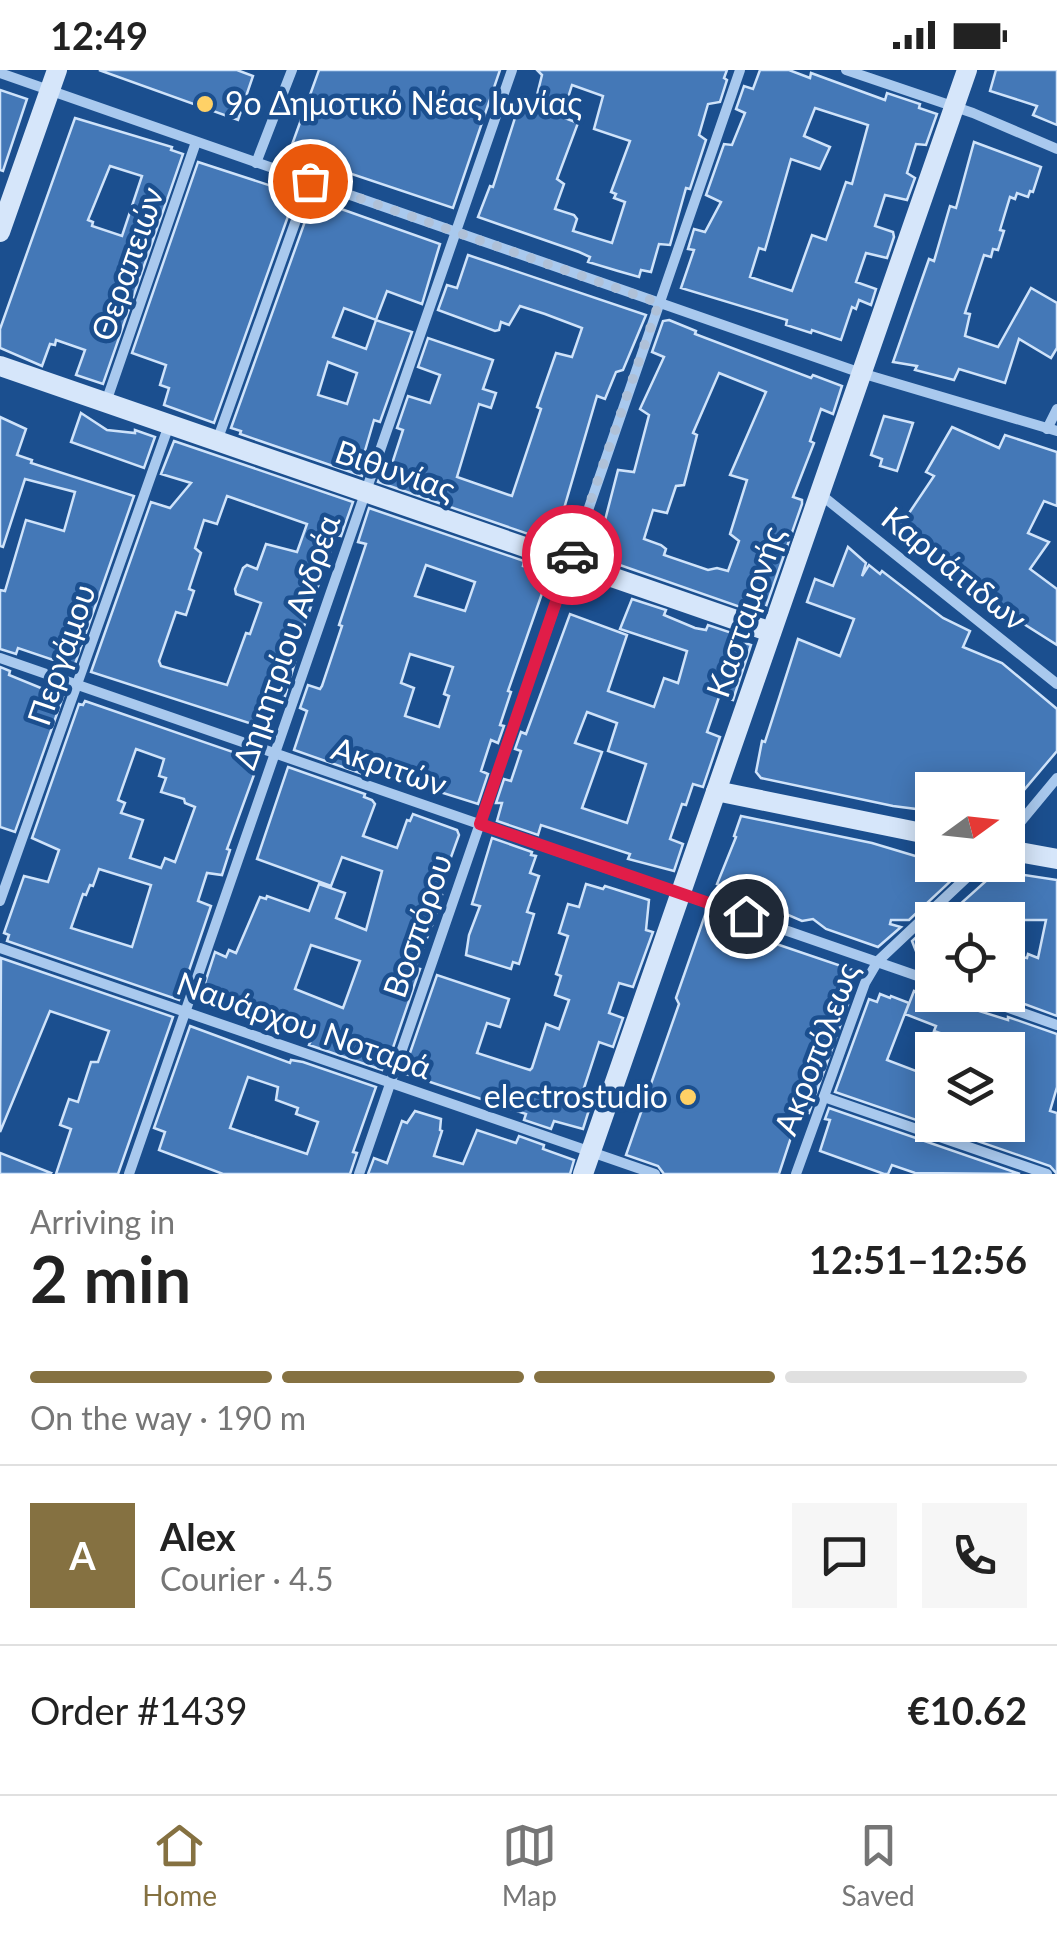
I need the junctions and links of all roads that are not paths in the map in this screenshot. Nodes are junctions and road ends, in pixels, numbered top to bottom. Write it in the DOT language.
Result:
graph roads {
  1 [pos="57,70"];
  2 [pos="292,70"];
  3 [pos="512,70"];
  4 [pos="740,70"];
  5 [pos="846,70"];
  6 [pos="967,70"];
  7 [pos="0,73"];
  8 [pos="50,91"];
  9 [pos="954,106"];
  10 [pos="196,142"];
  11 [pos="1057,149"];
  12 [pos="256,163"];
  13 [pos="310,181"];
  14 [pos="0,232"];
  15 [pos="456,232"];
  16 [pos="659,303"];
  17 [pos="0,366"];
  18 [pos="862,373"];
  19 [pos="106,403"];
  20 [pos="1057,409"];
  21 [pos="169,425"];
  22 [pos="1052,430"];
  23 [pos="217,441"];
  24 [pos="365,492"];
  25 [pos="819,494"];
  26 [pos="570,563"];
  27 [pos="771,632"];
  28 [pos="0,658"];
  29 [pos="1057,684"];
  30 [pos="78,685"];
  31 [pos="274,754"];
  32 [pos="1057,778"];
  33 [pos="716,792"];
  34 [pos="1025,817"];
  35 [pos="480,824"];
  36 [pos="915,832"];
  37 [pos="1025,853"];
  38 [pos="1057,859"];
  39 [pos="962,882"];
  40 [pos="681,893"];
  41 [pos="0,901"];
  42 [pos="0,948"];
  43 [pos="878,961"];
  44 [pos="915,975"];
  45 [pos="185,1011"];
  46 [pos="1020,1012"];
  47 [pos="1057,1025"];
  48 [pos="390,1082"];
  49 [pos="824,1096"];
  50 [pos="590,1152"];
  51 [pos="129,1174"];
  52 [pos="359,1174"];
  53 [pos="583,1174"];
  54 [pos="654,1174"];
  55 [pos="796,1174"];
  56 [pos="1047,1174"];
  1 -- 8 [label="street"];
  2 -- 12 [label="street"];
  3 -- 15 [label="street, Δημητρίου Ανδρέα"];
  4 -- 16 [label="street, Βοσπόρου"];
  5 -- 9 [label="street"];
  6 -- 9 [label="street, Κασταμονής"];
  7 -- 8 [label="street"];
  8 -- 10 [label="street"];
  8 -- 14 [label="street"];
  9 -- 11 [label="street"];
  9 -- 18 [label="street, Κασταμονής"];
  10 -- 12 [label="street"];
  10 -- 19 [label="street, Θεραπειών"];
  12 -- 13 [label="street"];
  13 -- 15 [label="street"];
  13 -- 23 [label="street"];
  15 -- 16 [label="street"];
  15 -- 24 [label="street, Δημητρίου Ανδρέα"];
  16 -- 18 [label="street"];
  16 -- 26 [label="street, Βοσπόρου"];
  17 -- 19 [label="street, Βιθυνίας"];
  18 -- 22 [label="street"];
  18 -- 25 [label="street, Κασταμονής"];
  19 -- 21 [label="street, Βιθυνίας"];
  20 -- 22 [label="street"];
  21 -- 23 [label="street, Βιθυνίας"];
  21 -- 30 [label="street, Περγάμου"];
  23 -- 24 [label="street, Βιθυνίας"];
  24 -- 26 [label="street, Βιθυνίας"];
  24 -- 31 [label="street, Δημητρίου Ανδρέα"];
  25 -- 27 [label="street, Κασταμονής"];
  25 -- 29 [label="street, Καρυάτιδων"];
  26 -- 27 [label="street, Βιθυνίας"];
  26 -- 35 [label="street, Βοσπόρου"];
  27 -- 33 [label="street, Κασταμονής"];
  28 -- 30 [label="street, Ακριτών"];
  30 -- 31 [label="street, Ακριτών"];
  30 -- 41 [label="street, Περγάμου"];
  31 -- 35 [label="street, Ακριτών"];
  31 -- 45 [label="street, Δημητρίου Ανδρέα"];
  32 -- 34 [label="street"];
  33 -- 36 [label="street"];
  33 -- 40 [label="street, Κασταμονής"];
  35 -- 40 [label="street, Ακριτών"];
  35 -- 48 [label="street, Βοσπόρου"];
  37 -- 38 [label="street"];
  39 -- 43 [label="street, Ακροπόλεως"];
  40 -- 43 [label="street, Ακριτών"];
  40 -- 50 [label="street, Κασταμονής"];
  42 -- 45 [label="street, Ναυάρχου Νοταρά"];
  43 -- 44 [label="street, Ακριτών"];
  43 -- 49 [label="street, Ακροπόλεως"];
  45 -- 48 [label="street, Ναυάρχου Νοταρά"];
  45 -- 51 [label="street, Δημητρίου Ανδρέα"];
  46 -- 47 [label="street"];
  48 -- 50 [label="street, Ναυάρχου Νοταρά"];
  48 -- 52 [label="street, Βοσπόρου"];
  49 -- 55 [label="street, Ακροπόλεως"];
  49 -- 56 [label="street"];
  50 -- 53 [label="street, Κασταμονής"];
  50 -- 54 [label="street, Ναυάρχου Νοταρά"];
}
